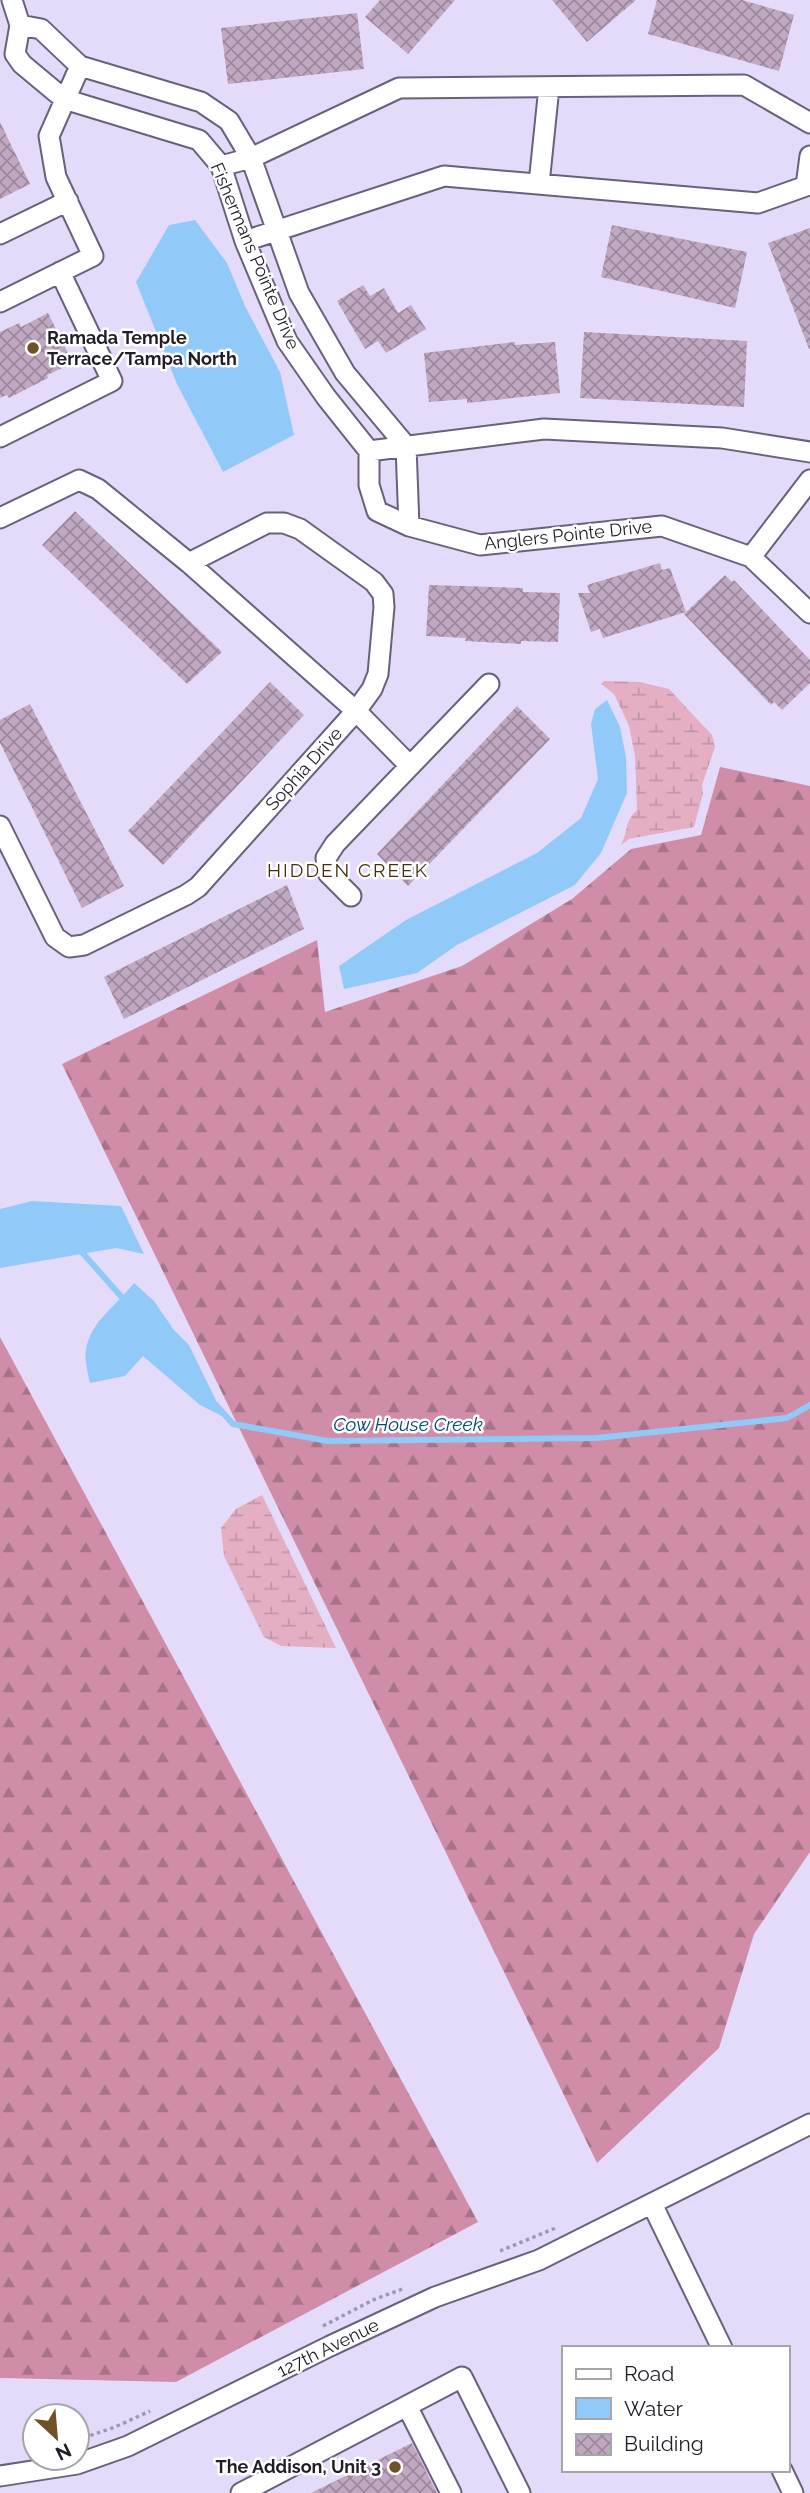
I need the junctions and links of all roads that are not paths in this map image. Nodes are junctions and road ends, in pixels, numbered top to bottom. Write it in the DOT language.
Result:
graph roads {
  1 [pos="12,0"];
  2 [pos="20,25"];
  3 [pos="80,66"];
  4 [pos="549,87"];
  5 [pos="64,99"];
  6 [pos="810,124"];
  7 [pos="810,156"];
  8 [pos="251,158"];
  9 [pos="221,166"];
  10 [pos="539,184"];
  11 [pos="68,201"];
  12 [pos="276,230"];
  13 [pos="0,234"];
  14 [pos="245,241"];
  15 [pos="60,272"];
  16 [pos="0,302"];
  17 [pos="345,373"];
  18 [pos="321,390"];
  19 [pos="0,437"];
  20 [pos="406,446"];
  21 [pos="369,451"];
  22 [pos="810,452"];
  23 [pos="810,480"];
  24 [pos="0,518"];
  25 [pos="409,526"];
  26 [pos="751,557"];
  27 [pos="189,564"];
  28 [pos="810,613"];
  29 [pos="489,684"];
  30 [pos="356,711"];
  31 [pos="410,766"];
  32 [pos="0,826"];
  33 [pos="351,896"];
  34 [pos="810,2124"];
  35 [pos="652,2204"];
  36 [pos="721,2346"];
  37 [pos="407,2406"];
  38 [pos="783,2472"];
  39 [pos="0,2476"];
  40 [pos="240,2493"];
  41 [pos="451,2493"];
  42 [pos="520,2493"];
  43 [pos="793,2493"];
  1 -- 2 [label="street, Fishermans Pointe Drive"];
  2 -- 3 [label="street, Fishermans Pointe Drive"];
  2 -- 5 [label="street, Fishermans Pointe Drive"];
  3 -- 5 [label="street"];
  3 -- 8 [label="street, Fishermans Pointe Drive"];
  4 -- 6 [label="street, Fishermans Pointe Drive"];
  4 -- 8 [label="street, Fishermans Pointe Drive"];
  4 -- 10 [label="street"];
  5 -- 9 [label="street, Fishermans Pointe Drive"];
  5 -- 11 [label="street"];
  7 -- 10 [label="street, Fishermans Pointe Drive"];
  8 -- 9 [label="street"];
  8 -- 12 [label="street, Fishermans Pointe Drive"];
  9 -- 14 [label="street, Fishermans Pointe Drive"];
  10 -- 12 [label="street, Fishermans Pointe Drive"];
  11 -- 13 [label="street"];
  11 -- 15 [label="street"];
  12 -- 14 [label="street"];
  12 -- 17 [label="street, Fishermans Pointe Drive"];
  14 -- 18 [label="street, Fishermans Pointe Drive"];
  15 -- 16 [label="street"];
  15 -- 19 [label="street"];
  17 -- 18 [label="street"];
  17 -- 20 [label="street, Fishermans Pointe Drive"];
  18 -- 21 [label="street, Fishermans Pointe Drive"];
  20 -- 21 [label="street"];
  20 -- 22 [label="street"];
  20 -- 25 [label="street"];
  21 -- 25 [label="street"];
  23 -- 26 [label="street"];
  24 -- 27 [label="street, Sophia Drive"];
  25 -- 26 [label="street, Anglers Pointe Drive"];
  26 -- 28 [label="street, Anglers Pointe Drive"];
  27 -- 30 [label="street, Sophia Drive"];
  27 -- 30 [label="street"];
  29 -- 31 [label="street"];
  30 -- 31 [label="street"];
  30 -- 32 [label="street, Sophia Drive"];
  31 -- 33 [label="street"];
  34 -- 35 [label="street, 127th Avenue"];
  35 -- 36 [label="street"];
  35 -- 39 [label="street, 127th Avenue"];
  37 -- 40 [label="street"];
  37 -- 41 [label="street"];
  37 -- 42 [label="street"];
  38 -- 43 [label="street"];
}
